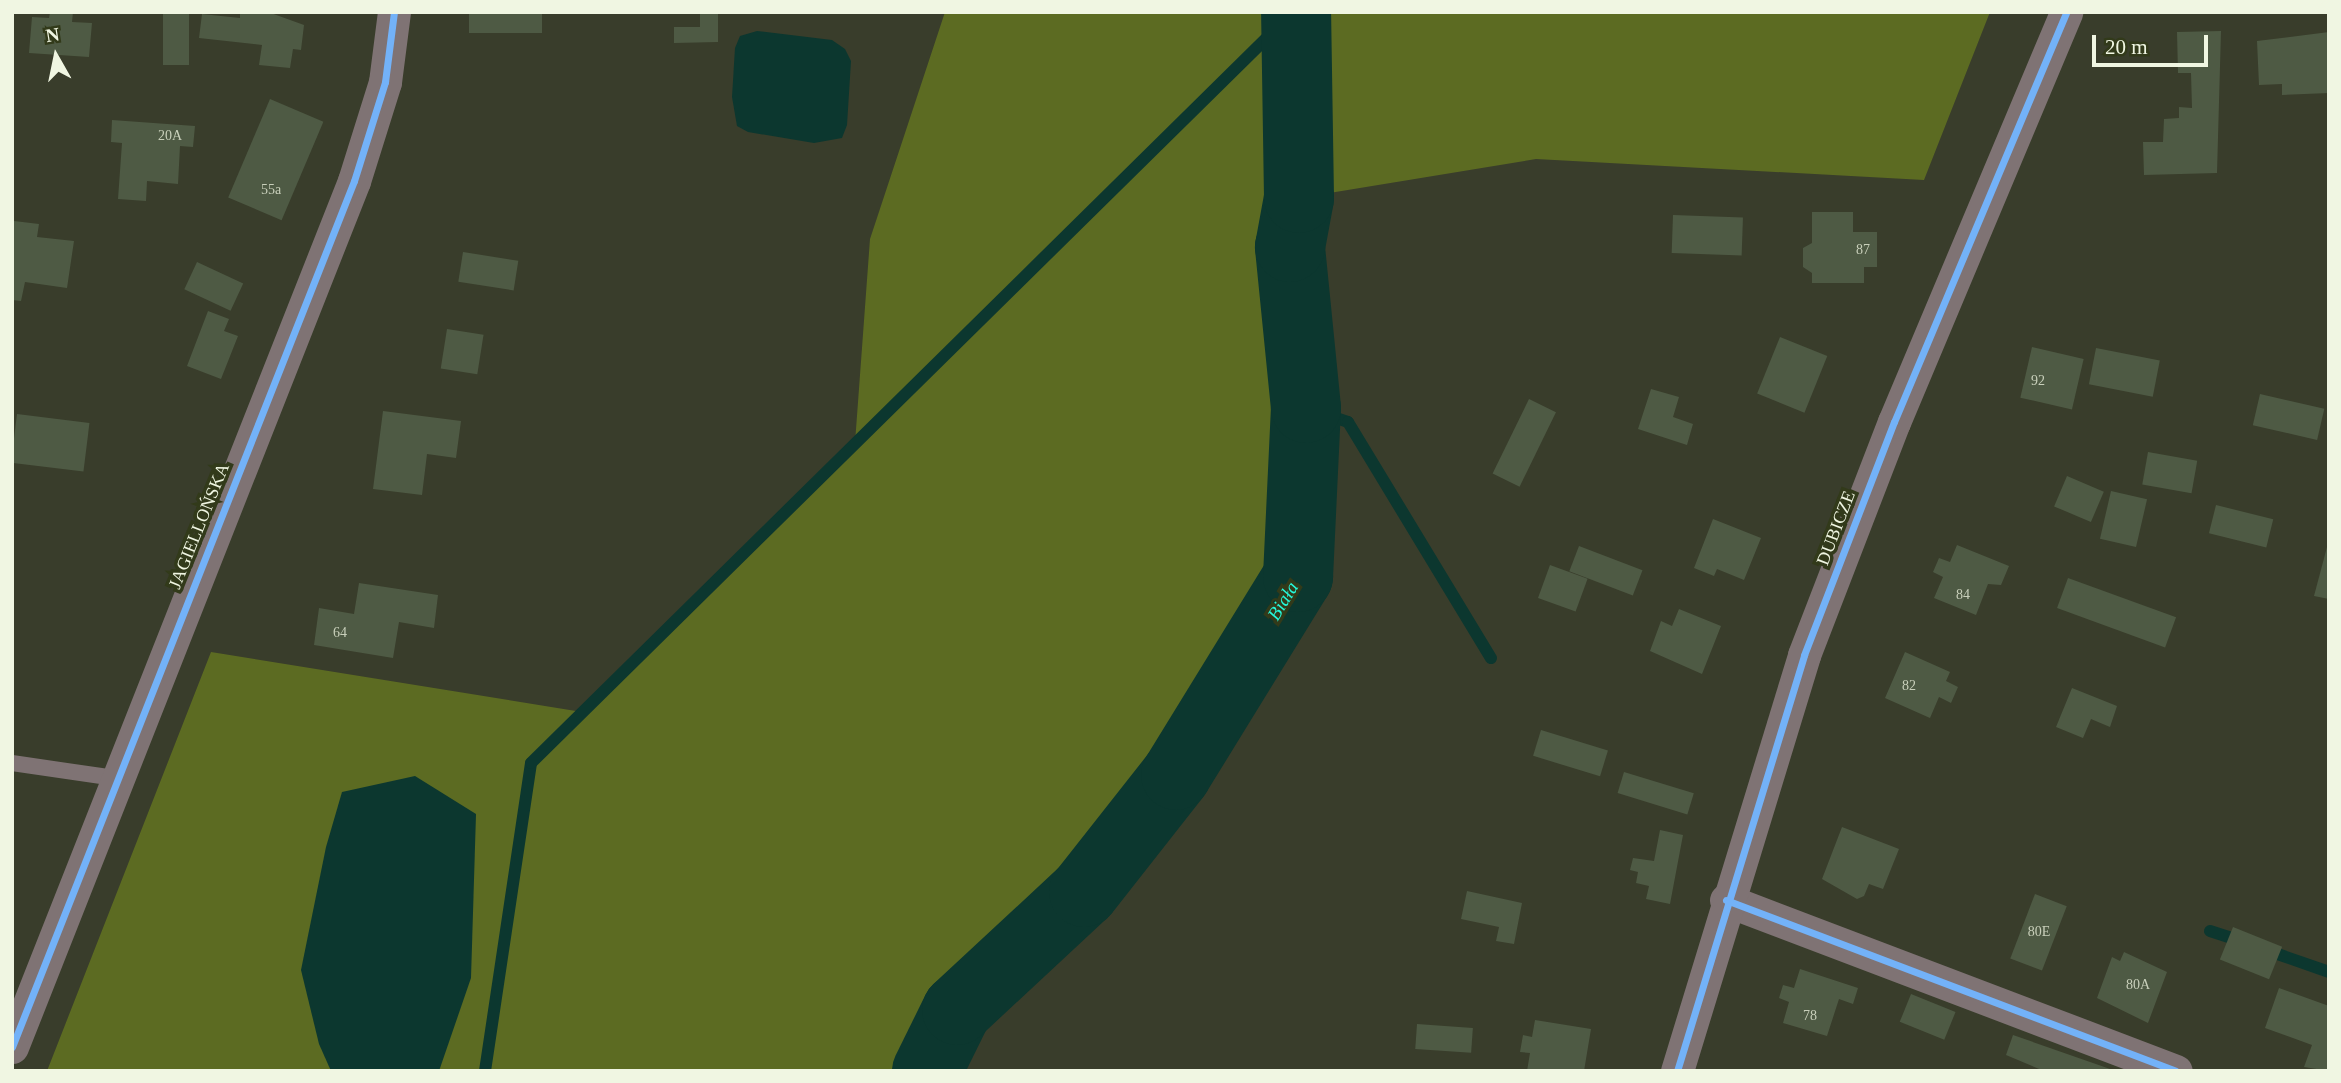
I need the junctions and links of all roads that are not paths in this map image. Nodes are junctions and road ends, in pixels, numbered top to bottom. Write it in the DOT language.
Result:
graph roads {
  1 [pos="394,12"];
  2 [pos="2066,12"];
  3 [pos="12,763"];
  4 [pos="116,778"];
  5 [pos="1726,900"];
  6 [pos="12,1047"];
  7 [pos="1677,1071"];
  8 [pos="2176,1071"];
  1 -- 4 [label="street, JAGIELLOŃSKA"];
  2 -- 5 [label="street, DUBICZE"];
  3 -- 4 [label="lane"];
  4 -- 6 [label="street, JAGIELLOŃSKA"];
  5 -- 7 [label="street, DUBICZE"];
  5 -- 8 [label="street"];
}
